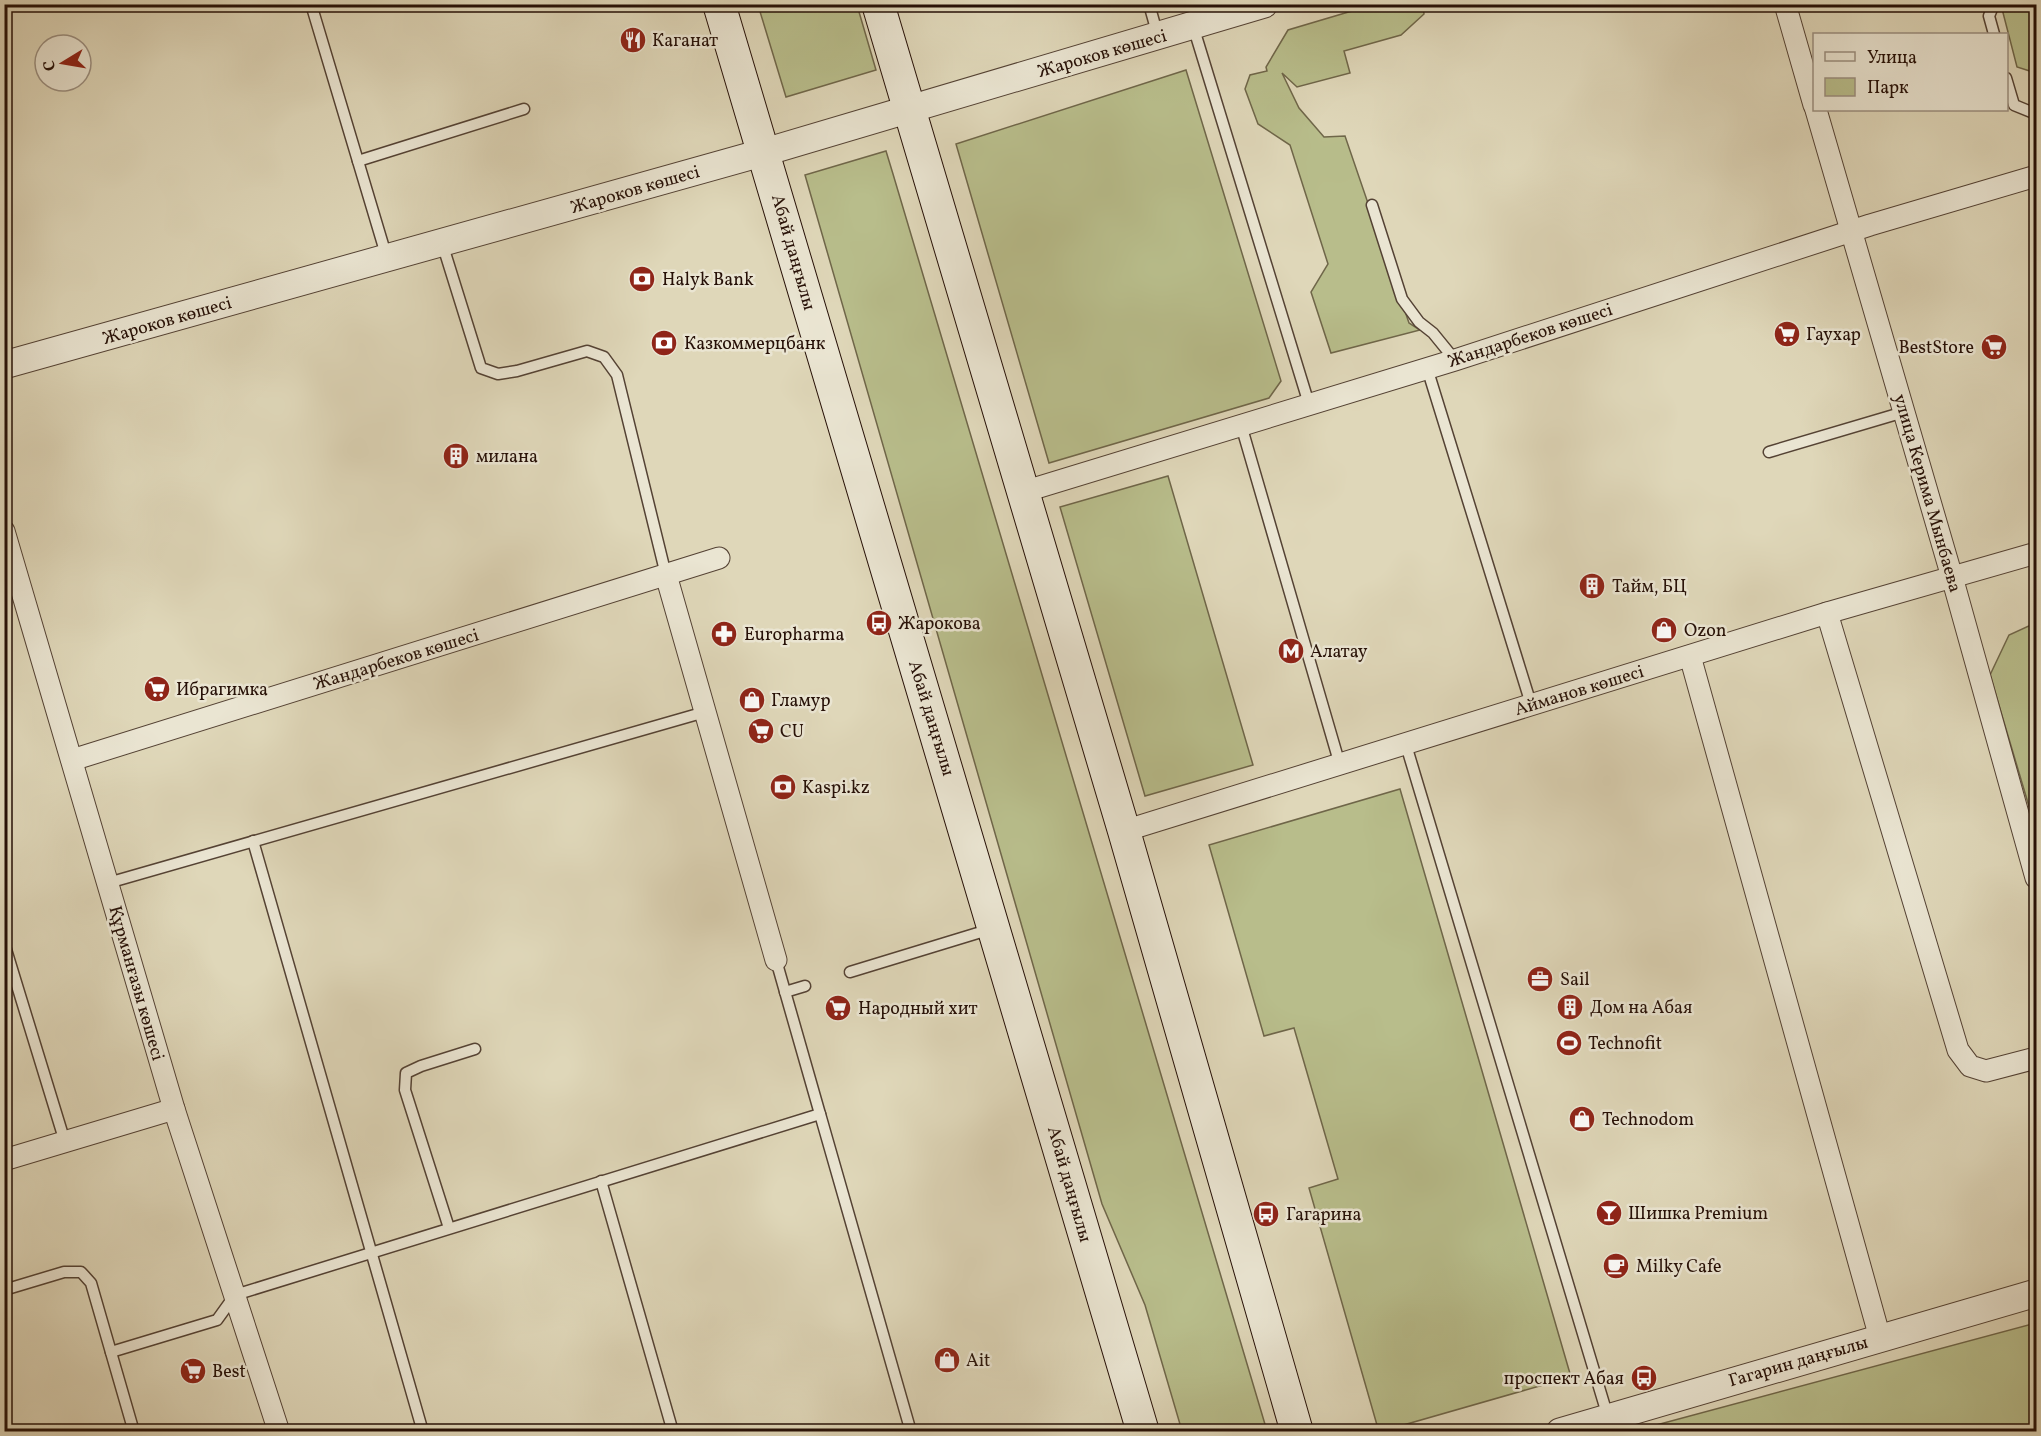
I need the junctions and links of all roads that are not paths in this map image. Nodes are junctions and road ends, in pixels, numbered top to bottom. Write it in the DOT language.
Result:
graph roads {
  1 [pos="311,4"];
  2 [pos="719,4"];
  3 [pos="878,4"];
  4 [pos="1149,4"];
  5 [pos="1264,4"];
  6 [pos="1785,4"];
  7 [pos="1994,4"];
  8 [pos="1193,26"];
  9 [pos="1994,33"];
  10 [pos="1158,36"];
  11 [pos="2008,82"];
  12 [pos="1813,98"];
  13 [pos="524,109"];
  14 [pos="910,109"];
  15 [pos="1816,111"];
  16 [pos="2037,114"];
  17 [pos="765,152"];
  18 [pos="358,161"];
  19 [pos="2037,176"];
  20 [pos="1372,205"];
  21 [pos="1852,231"];
  22 [pos="442,243"];
  23 [pos="387,258"];
  24 [pos="1455,360"];
  25 [pos="4,365"];
  26 [pos="1427,368"];
  27 [pos="1309,404"];
  28 [pos="1904,412"];
  29 [pos="1241,425"];
  30 [pos="1768,453"];
  31 [pos="1023,492"];
  32 [pos="4,531"];
  33 [pos="2037,553"];
  34 [pos="719,558"];
  35 [pos="666,575"];
  36 [pos="1952,577"];
  37 [pos="1827,613"];
  38 [pos="1690,656"];
  39 [pos="1532,704"];
  40 [pos="705,712"];
  41 [pos="1406,745"];
  42 [pos="72,760"];
  43 [pos="1340,765"];
  44 [pos="1124,831"];
  45 [pos="253,842"];
  46 [pos="2037,878"];
  47 [pos="108,883"];
  48 [pos="994,928"];
  49 [pos="4,943"];
  50 [pos="776,960"];
  51 [pos="850,972"];
  52 [pos="805,986"];
  53 [pos="785,992"];
  54 [pos="475,1049"];
  55 [pos="2037,1058"];
  56 [pos="174,1109"];
  57 [pos="820,1114"];
  58 [pos="65,1142"];
  59 [pos="4,1160"];
  60 [pos="601,1181"];
  61 [pos="449,1228"];
  62 [pos="370,1251"];
  63 [pos="4,1290"];
  64 [pos="2037,1293"];
  65 [pos="235,1295"];
  66 [pos="1880,1338"];
  67 [pos="111,1352"];
  68 [pos="1608,1417"];
  69 [pos="134,1431"];
  70 [pos="279,1431"];
  71 [pos="423,1431"];
  72 [pos="673,1431"];
  73 [pos="911,1431"];
  74 [pos="1143,1431"];
  75 [pos="1297,1431"];
  76 [pos="1560,1431"];
  1 -- 18 [label="lane"];
  2 -- 17 [label="main road, Абай даңғылы"];
  3 -- 14 [label="main road"];
  4 -- 10 [label="lane"];
  5 -- 8 [label="street, Жароков көшесі"];
  6 -- 12 [label="street"];
  7 -- 9 [label="lane"];
  8 -- 10 [label="street, Жароков көшесі"];
  8 -- 27 [label="lane"];
  10 -- 14 [label="street, Жароков көшесі"];
  11 -- 16 [label="lane"];
  13 -- 18 [label="lane"];
  14 -- 17 [label="street, Жароков көшесі"];
  14 -- 31 [label="main road"];
  15 -- 21 [label="street, улица Керима Мынбаева"];
  17 -- 22 [label="street, Жароков көшесі"];
  17 -- 48 [label="main road, Абай даңғылы"];
  18 -- 23 [label="lane"];
  19 -- 21 [label="street, Жандарбеков көшесі"];
  20 -- 24 [label="lane"];
  21 -- 24 [label="street, Жандарбеков көшесі"];
  21 -- 28 [label="street, улица Керима Мынбаева"];
  22 -- 23 [label="street, Жароков көшесі"];
  22 -- 35 [label="lane"];
  23 -- 25 [label="street, Жароков көшесі"];
  24 -- 26 [label="street, Жандарбеков көшесі"];
  26 -- 27 [label="street, Жандарбеков көшесі"];
  26 -- 39 [label="lane"];
  27 -- 29 [label="street, Жандарбеков көшесі"];
  28 -- 30 [label="lane"];
  28 -- 36 [label="street, улица Керима Мынбаева"];
  29 -- 31 [label="street, Жандарбеков көшесі"];
  29 -- 43 [label="lane"];
  31 -- 44 [label="main road"];
  32 -- 42 [label="street, Құрманғазы көшесі"];
  33 -- 36 [label="street, Айманов көшесі"];
  34 -- 35 [label="street, Жандарбеков көшесі"];
  35 -- 40 [label="street"];
  35 -- 42 [label="street, Жандарбеков көшесі"];
  36 -- 37 [label="street, Айманов көшесі"];
  36 -- 46 [label="street, улица Керима Мынбаева"];
  37 -- 38 [label="street, Айманов көшесі"];
  37 -- 55 [label="street"];
  38 -- 39 [label="street, Айманов көшесі"];
  38 -- 66 [label="street"];
  39 -- 41 [label="street, Айманов көшесі"];
  40 -- 45 [label="lane"];
  40 -- 50 [label="street"];
  41 -- 43 [label="street, Айманов көшесі"];
  41 -- 68 [label="lane"];
  42 -- 47 [label="street, Құрманғазы көшесі"];
  43 -- 44 [label="street, Айманов көшесі"];
  44 -- 75 [label="main road"];
  45 -- 47 [label="lane"];
  45 -- 62 [label="lane"];
  47 -- 56 [label="street, Құрманғазы көшесі"];
  48 -- 51 [label="lane"];
  48 -- 74 [label="main road, Абай даңғылы"];
  49 -- 58 [label="lane"];
  50 -- 53 [label="lane"];
  52 -- 53 [label="lane"];
  53 -- 57 [label="lane"];
  54 -- 61 [label="lane"];
  56 -- 58 [label="street"];
  56 -- 65 [label="street, Құрманғазы көшесі"];
  57 -- 60 [label="lane"];
  57 -- 73 [label="lane"];
  58 -- 59 [label="street"];
  60 -- 61 [label="lane"];
  60 -- 72 [label="lane"];
  61 -- 62 [label="lane"];
  62 -- 65 [label="lane"];
  62 -- 71 [label="lane"];
  63 -- 67 [label="lane"];
  64 -- 66 [label="street, Гагарин даңғылы"];
  65 -- 67 [label="lane"];
  65 -- 70 [label="street, Құрманғазы көшесі"];
  66 -- 68 [label="street, Гагарин даңғылы"];
  67 -- 69 [label="lane"];
  68 -- 76 [label="street, Гагарин даңғылы"];
}
